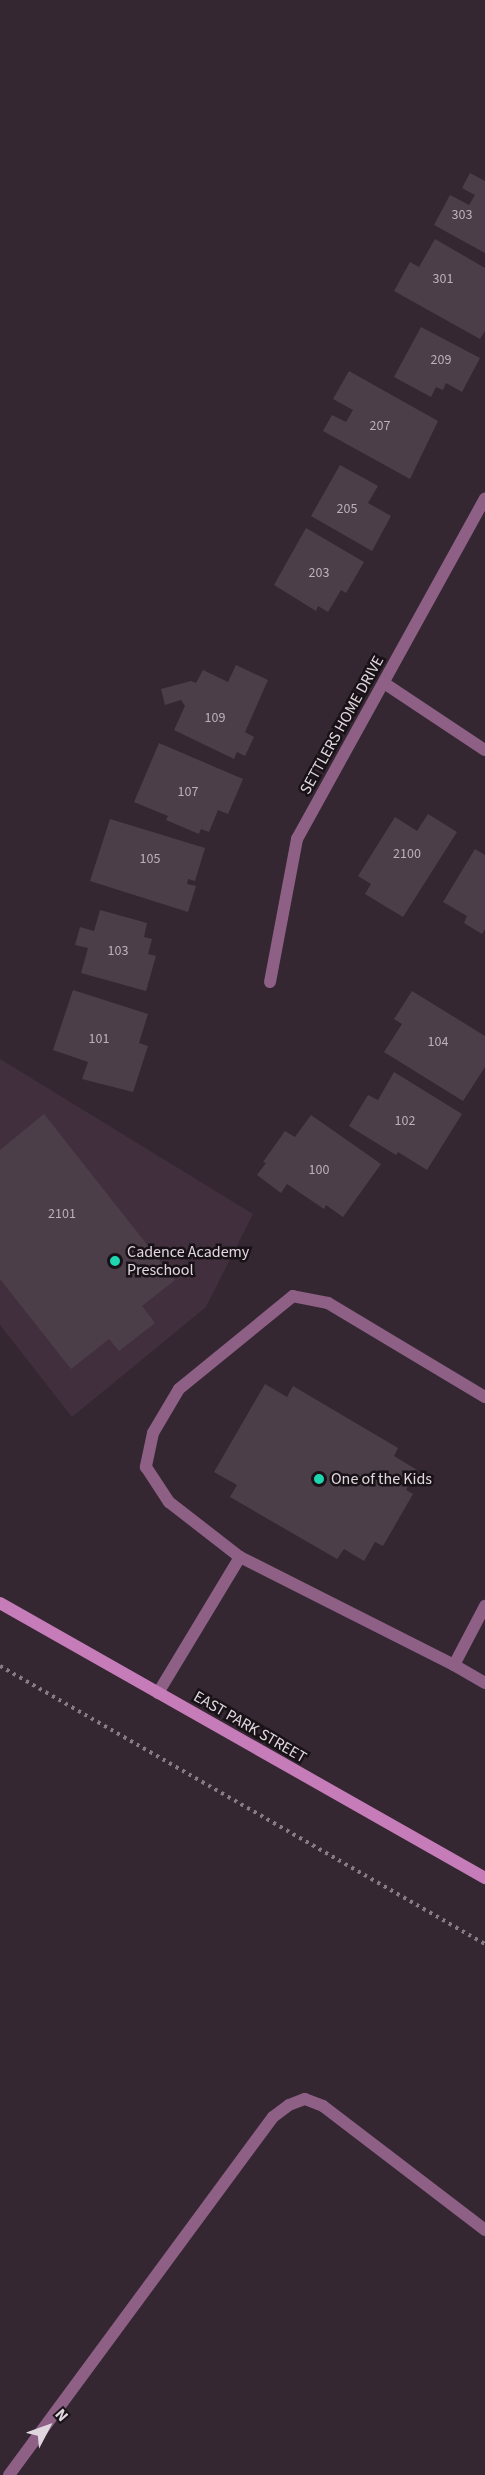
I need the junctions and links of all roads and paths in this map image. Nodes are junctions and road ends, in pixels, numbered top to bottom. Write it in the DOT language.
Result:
graph roads {
  1 [pos="485,499"];
  2 [pos="384,682"];
  3 [pos="485,750"];
  4 [pos="270,982"];
  5 [pos="485,1396"];
  6 [pos="240,1557"];
  7 [pos="0,1603"];
  8 [pos="485,1606"];
  9 [pos="454,1665"];
  10 [pos="0,1666"];
  11 [pos="485,1683"];
  12 [pos="158,1693"];
  13 [pos="484,1875"];
  14 [pos="485,1944"];
  15 [pos="485,2230"];
  16 [pos="9,2475"];
  1 -- 2 [label="street, SETTLERS HOME DRIVE"];
  2 -- 3 [label="street"];
  2 -- 4 [label="street, SETTLERS HOME DRIVE"];
  5 -- 6 [label="street"];
  6 -- 9 [label="street"];
  6 -- 12 [label="street"];
  7 -- 12 [label="street, EAST PARK STREET"];
  8 -- 9 [label="street"];
  9 -- 11 [label="street"];
  10 -- 14 [label="path"];
  12 -- 13 [label="street, EAST PARK STREET"];
  15 -- 16 [label="street"];
}
